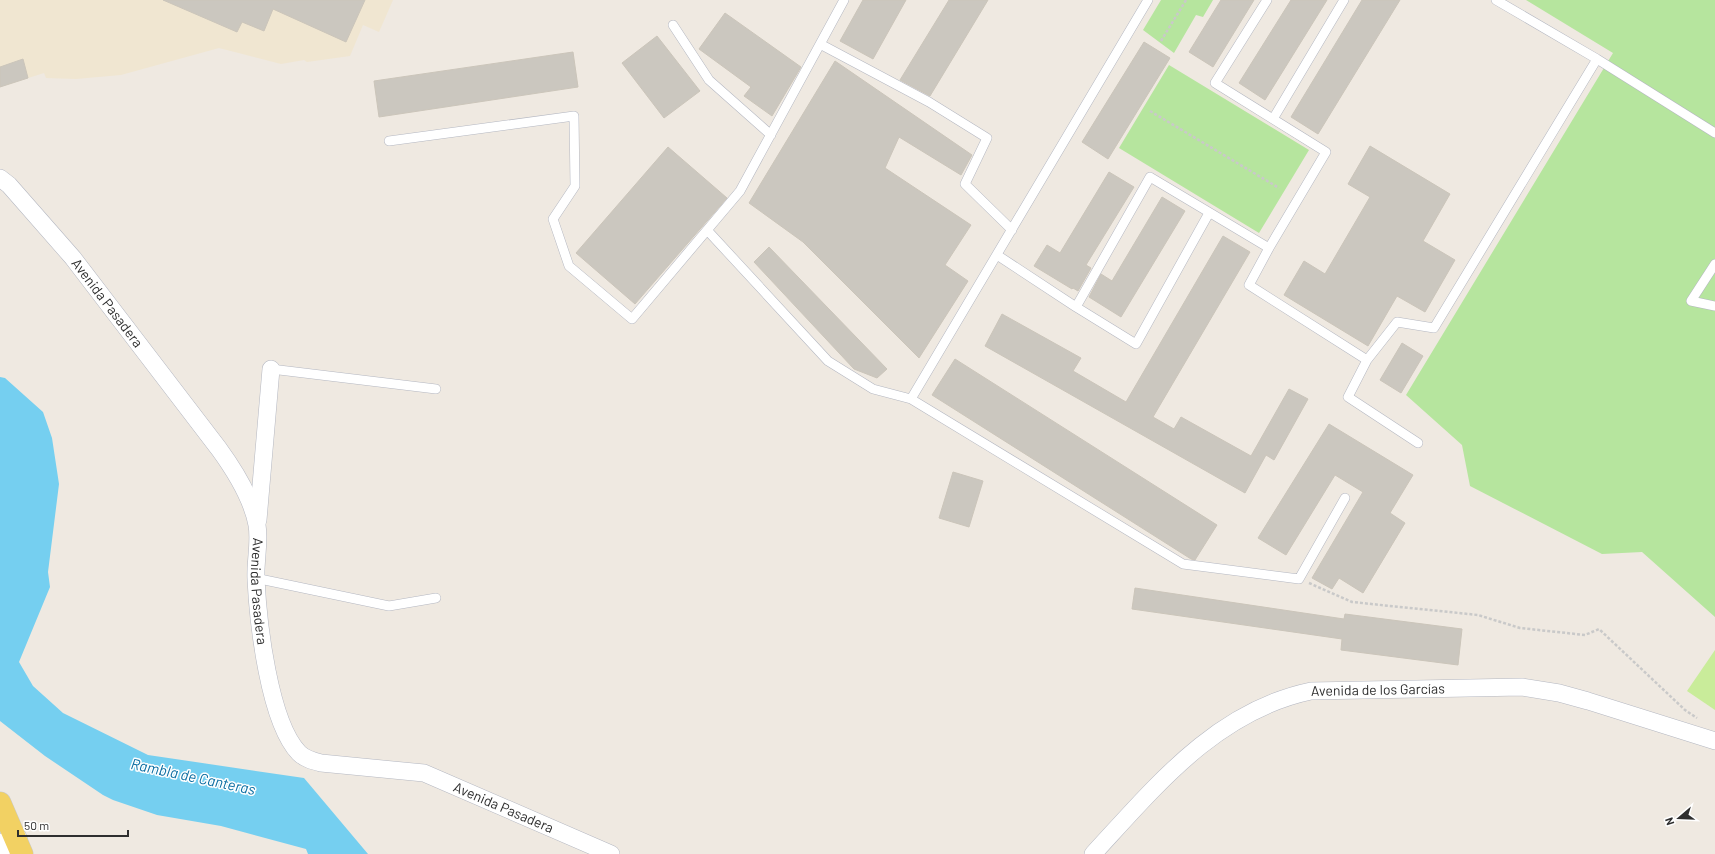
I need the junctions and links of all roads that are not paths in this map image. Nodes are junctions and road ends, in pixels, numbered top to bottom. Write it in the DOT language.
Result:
graph roads {
  1 [pos="844,0"];
  2 [pos="1148,0"];
  3 [pos="1267,0"];
  4 [pos="1344,0"];
  5 [pos="1496,0"];
  6 [pos="673,25"];
  7 [pos="820,44"];
  8 [pos="1597,59"];
  9 [pos="1273,119"];
  10 [pos="1715,133"];
  11 [pos="770,135"];
  12 [pos="389,141"];
  13 [pos="0,178"];
  14 [pos="1209,213"];
  15 [pos="707,230"];
  16 [pos="1012,230"];
  17 [pos="1269,248"];
  18 [pos="996,255"];
  19 [pos="1715,264"];
  20 [pos="1715,306"];
  21 [pos="1076,307"];
  22 [pos="1367,360"];
  23 [pos="272,369"];
  24 [pos="436,389"];
  25 [pos="911,399"];
  26 [pos="1418,443"];
  27 [pos="1345,498"];
  28 [pos="257,526"];
  29 [pos="256,578"];
  30 [pos="436,598"];
  31 [pos="1715,742"];
  32 [pos="0,803"];
  33 [pos="13,846"];
  34 [pos="611,854"];
  35 [pos="1093,854"];
  1 -- 7 [label="lane"];
  2 -- 16 [label="lane"];
  3 -- 9 [label="lane"];
  4 -- 9 [label="lane"];
  5 -- 8 [label="lane"];
  6 -- 11 [label="lane"];
  7 -- 11 [label="lane"];
  7 -- 16 [label="lane"];
  8 -- 10 [label="lane"];
  8 -- 22 [label="lane"];
  9 -- 17 [label="lane"];
  11 -- 15 [label="lane"];
  12 -- 15 [label="lane"];
  13 -- 28 [label="street, Avenida Pasadera"];
  14 -- 17 [label="lane"];
  14 -- 21 [label="lane"];
  14 -- 21 [label="lane"];
  15 -- 25 [label="lane"];
  16 -- 18 [label="lane"];
  17 -- 22 [label="lane"];
  18 -- 21 [label="lane"];
  18 -- 25 [label="lane"];
  19 -- 20 [label="lane"];
  22 -- 26 [label="lane"];
  23 -- 24 [label="lane"];
  23 -- 28 [label="street"];
  25 -- 27 [label="lane"];
  28 -- 29 [label="street, Avenida Pasadera"];
  29 -- 30 [label="lane"];
  29 -- 34 [label="street, Avenida Pasadera"];
  31 -- 35 [label="street, Avenida de los Garcías"];
  32 -- 33 [label="main road"];
}
